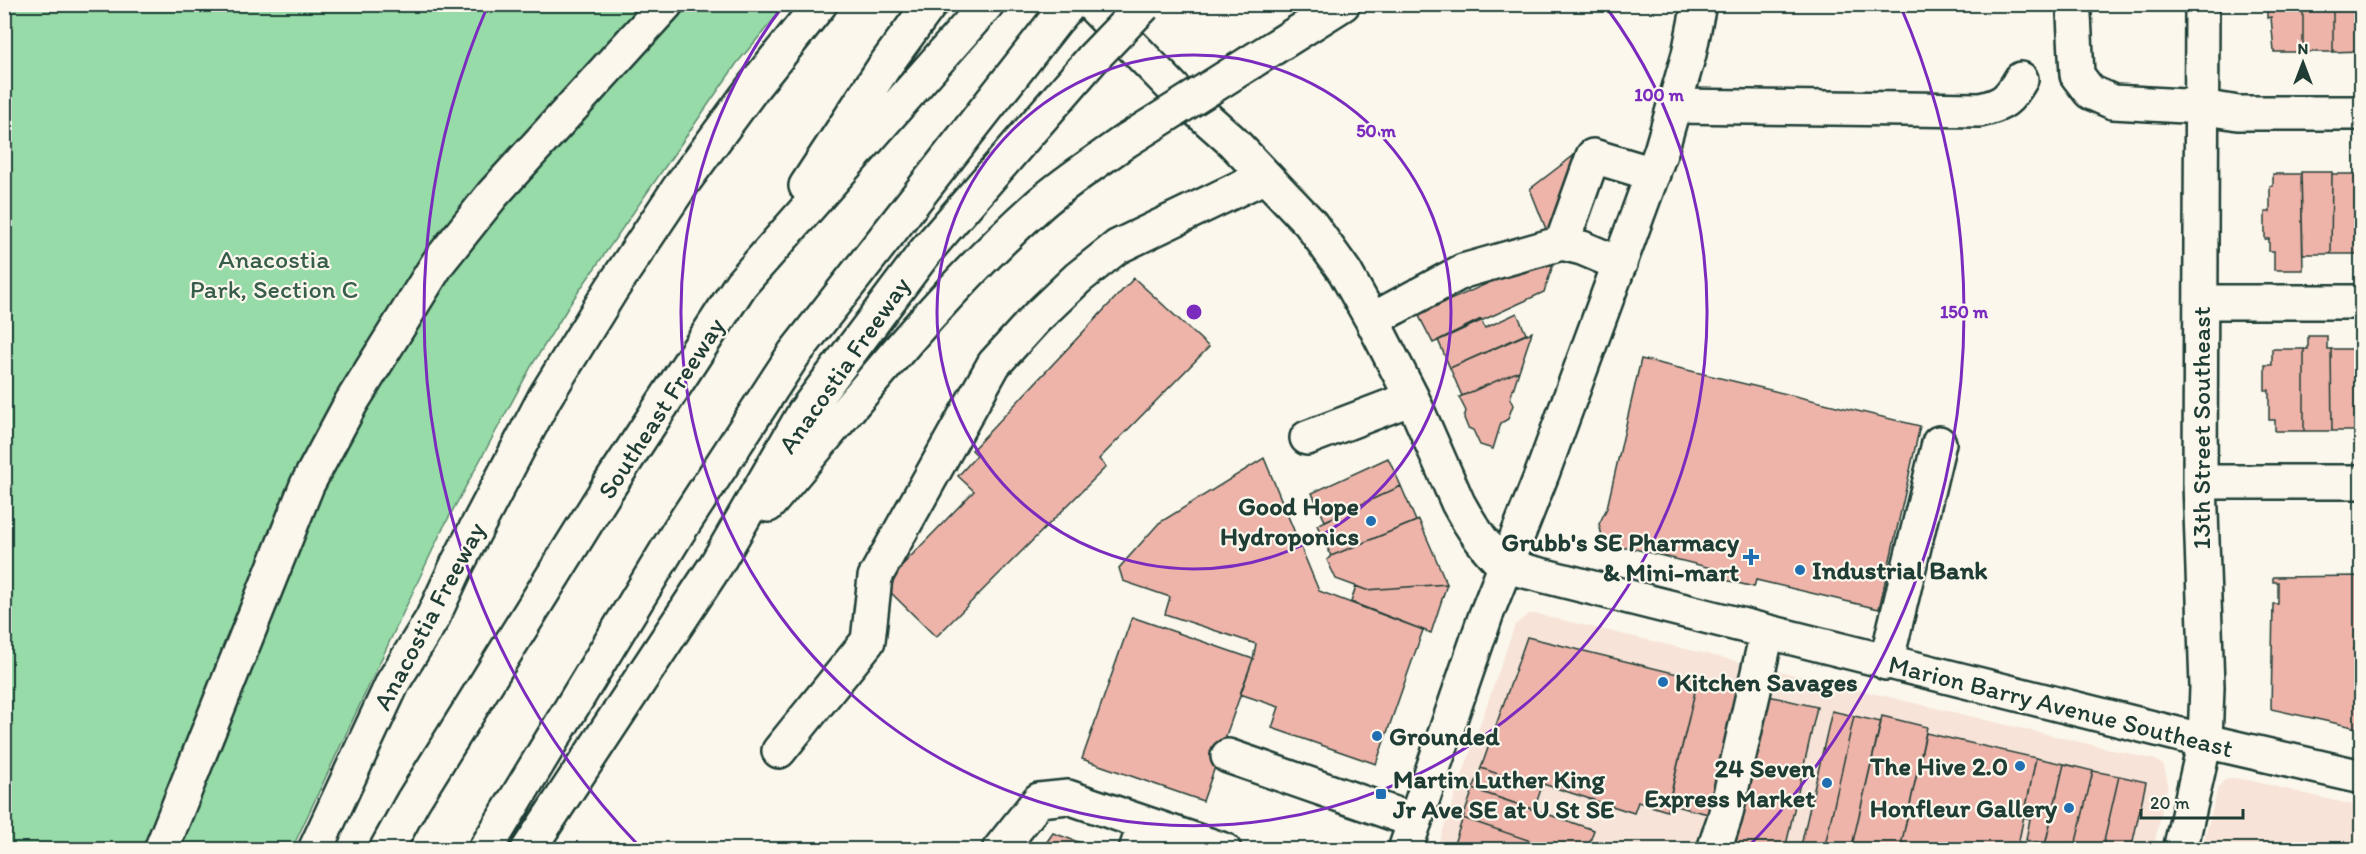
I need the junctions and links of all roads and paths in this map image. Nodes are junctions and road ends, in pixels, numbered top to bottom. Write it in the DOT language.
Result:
graph roads {
  1 [pos="666,4"];
  2 [pos="820,4"];
  3 [pos="930,4"];
  4 [pos="987,4"];
  5 [pos="1091,4"];
  6 [pos="1343,4"];
  7 [pos="2202,4"];
  8 [pos="1144,5"];
  9 [pos="1699,7"];
  10 [pos="1062,13"];
  11 [pos="2074,15"];
  12 [pos="2020,79"];
  13 [pos="1675,106"];
  14 [pos="2202,107"];
  15 [pos="2361,113"];
  16 [pos="1653,174"];
  17 [pos="1265,176"];
  18 [pos="1562,243"];
  19 [pos="1620,264"];
  20 [pos="741,284"];
  21 [pos="2200,302"];
  22 [pos="2361,302"];
  23 [pos="1372,320"];
  24 [pos="1412,398"];
  25 [pos="1307,438"];
  26 [pos="1939,443"];
  27 [pos="2200,482"];
  28 [pos="2361,482"];
  29 [pos="716,565"];
  30 [pos="1505,567"];
  31 [pos="1767,633"];
  32 [pos="1886,663"];
  33 [pos="2205,741"];
  34 [pos="779,751"];
  35 [pos="1228,756"];
  36 [pos="2361,777"];
  37 [pos="1410,835"];
  38 [pos="1141,836"];
  39 [pos="161,849"];
  40 [pos="315,849"];
  41 [pos="386,849"];
  42 [pos="485,849"];
  43 [pos="528,849"];
  44 [pos="999,849"];
  45 [pos="1224,849"];
  46 [pos="1714,849"];
  47 [pos="2180,849"];
  1 -- 39 [label="main road"];
  2 -- 40 [label="main road, Anacostia Freeway"];
  3 -- 20 [label="main road"];
  4 -- 20 [label="main road, Southeast Freeway"];
  5 -- 17 [label="main road"];
  6 -- 29 [label="main road, bridge"];
  7 -- 14 [label="main road, 13th Street Southeast"];
  8 -- 29 [label="main road, Anacostia Freeway, bridge"];
  9 -- 13 [label="main road"];
  10 -- 42 [label="main road"];
  11 -- 14 [label="main road"];
  12 -- 13 [label="main road"];
  13 -- 16 [label="main road"];
  14 -- 15 [label="main road"];
  14 -- 21 [label="main road, 13th Street Southeast"];
  16 -- 18 [label="main road"];
  16 -- 19 [label="main road"];
  17 -- 23 [label="main road"];
  17 -- 34 [label="main road"];
  18 -- 19 [label="main road"];
  18 -- 23 [label="main road"];
  19 -- 30 [label="main road"];
  20 -- 41 [label="main road, Southeast Freeway"];
  21 -- 22 [label="main road"];
  21 -- 27 [label="main road, 13th Street Southeast"];
  23 -- 24 [label="main road"];
  24 -- 25 [label="main road"];
  24 -- 30 [label="main road"];
  26 -- 32 [label="main road"];
  27 -- 28 [label="main road"];
  27 -- 33 [label="main road, 13th Street Southeast"];
  29 -- 43 [label="main road, Anacostia Freeway"];
  30 -- 31 [label="main road, Marion Barry Avenue Southeast"];
  30 -- 37 [label="main road"];
  31 -- 32 [label="main road, Marion Barry Avenue Southeast"];
  31 -- 46 [label="main road"];
  32 -- 33 [label="main road, Marion Barry Avenue Southeast"];
  33 -- 36 [label="main road, Marion Barry Avenue Southeast"];
  33 -- 47 [label="main road, 13th Street Southeast"];
  35 -- 37 [label="main road"];
  38 -- 44 [label="main road"];
  38 -- 45 [label="main road"];
}
